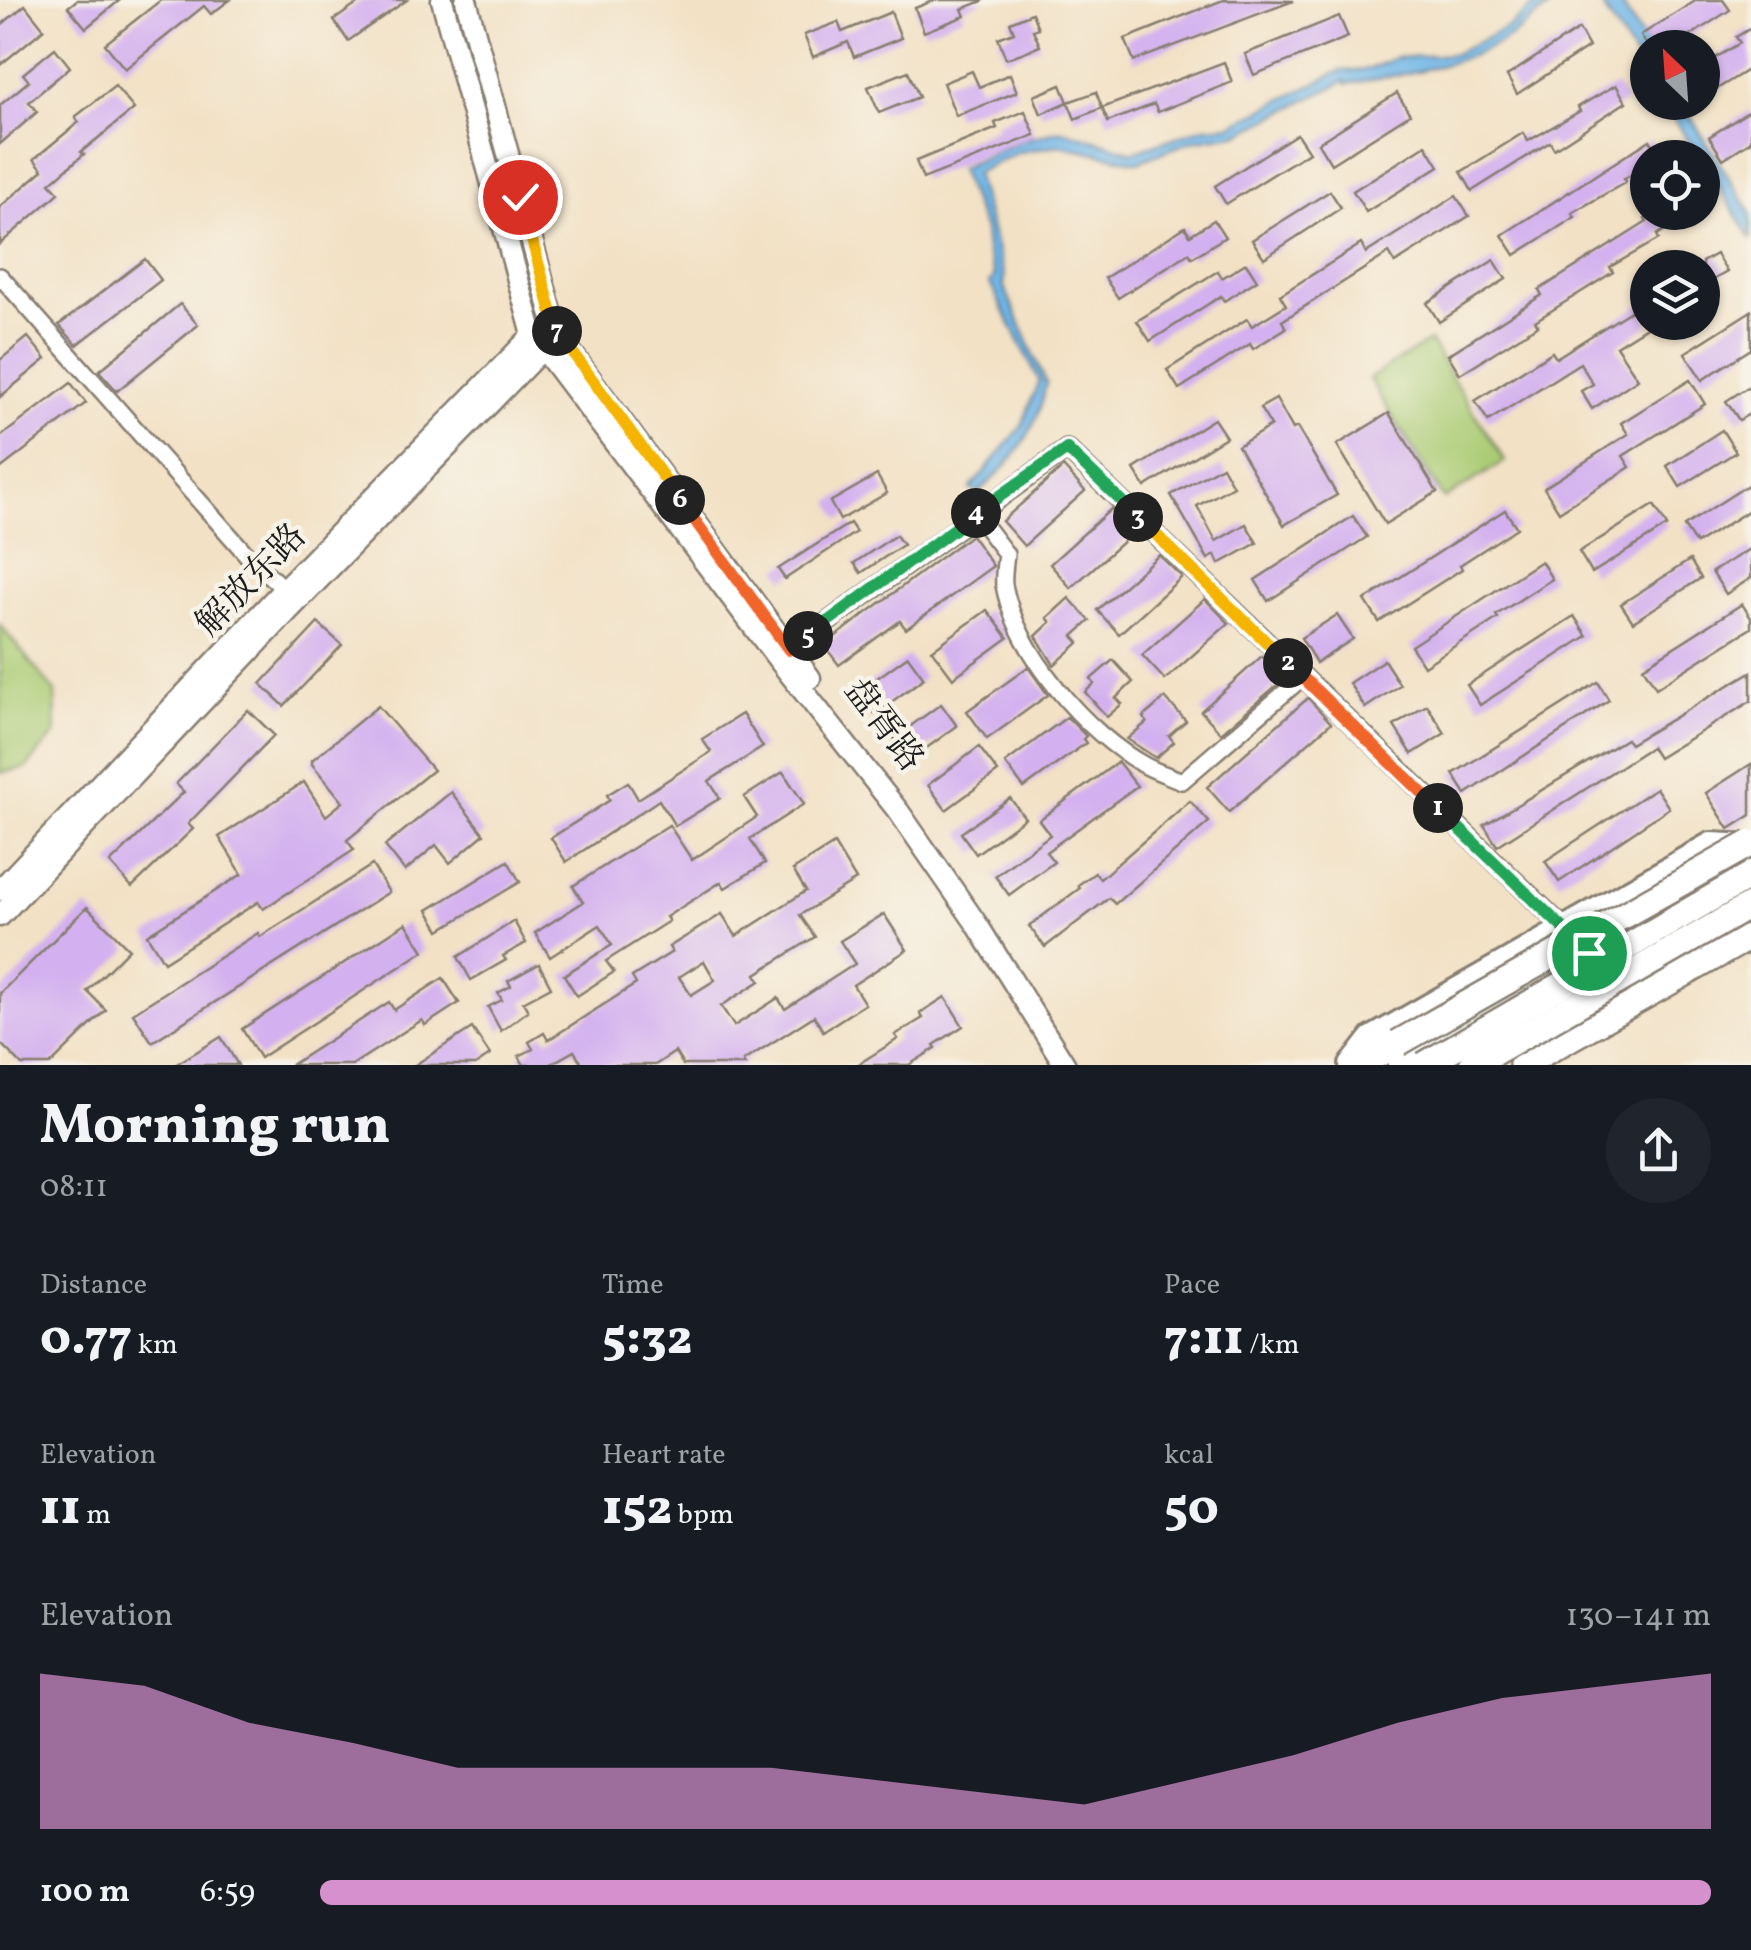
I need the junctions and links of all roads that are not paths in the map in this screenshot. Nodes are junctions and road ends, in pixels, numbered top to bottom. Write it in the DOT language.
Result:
graph roads {
  1 [pos="442,0"];
  2 [pos="466,0"];
  3 [pos="0,276"];
  4 [pos="544,339"];
  5 [pos="975,514"];
  6 [pos="284,589"];
  7 [pos="789,650"];
  8 [pos="1303,677"];
  9 [pos="1751,845"];
  10 [pos="1751,859"];
  11 [pos="1751,875"];
  12 [pos="0,890"];
  13 [pos="1751,905"];
  14 [pos="0,916"];
  15 [pos="1751,923"];
  16 [pos="1564,930"];
  17 [pos="1751,936"];
  18 [pos="1589,953"];
  19 [pos="1625,996"];
  20 [pos="1398,1054"];
  21 [pos="1065,1065"];
  22 [pos="1080,1065"];
  23 [pos="1351,1065"];
  24 [pos="1359,1065"];
  25 [pos="1424,1065"];
  26 [pos="1472,1065"];
  27 [pos="1506,1065"];
  28 [pos="1522,1065"];
  1 -- 4 [label="main road, 盘胥路"];
  2 -- 4 [label="main road, 盘胥路"];
  3 -- 6 [label="street"];
  4 -- 6 [label="main road, 解放东路"];
  4 -- 7 [label="main road, 盘胥路"];
  4 -- 14 [label="main road, 解放东路"];
  4 -- 21 [label="main road, 盘胥路"];
  5 -- 7 [label="street"];
  5 -- 8 [label="street"];
  5 -- 8 [label="street"];
  6 -- 12 [label="main road, 解放东路"];
  7 -- 22 [label="main road, 盘胥路"];
  8 -- 16 [label="street"];
  9 -- 16 [label="main road"];
  9 -- 20 [label="highway, bridge"];
  10 -- 18 [label="main road"];
  11 -- 25 [label="highway, bridge"];
  13 -- 26 [label="highway, bridge"];
  15 -- 19 [label="main road"];
  16 -- 18 [label="street"];
  16 -- 23 [label="main road"];
  17 -- 28 [label="highway"];
  18 -- 19 [label="street"];
  18 -- 20 [label="main road"];
  19 -- 27 [label="main road"];
  20 -- 24 [label="highway"];
}
